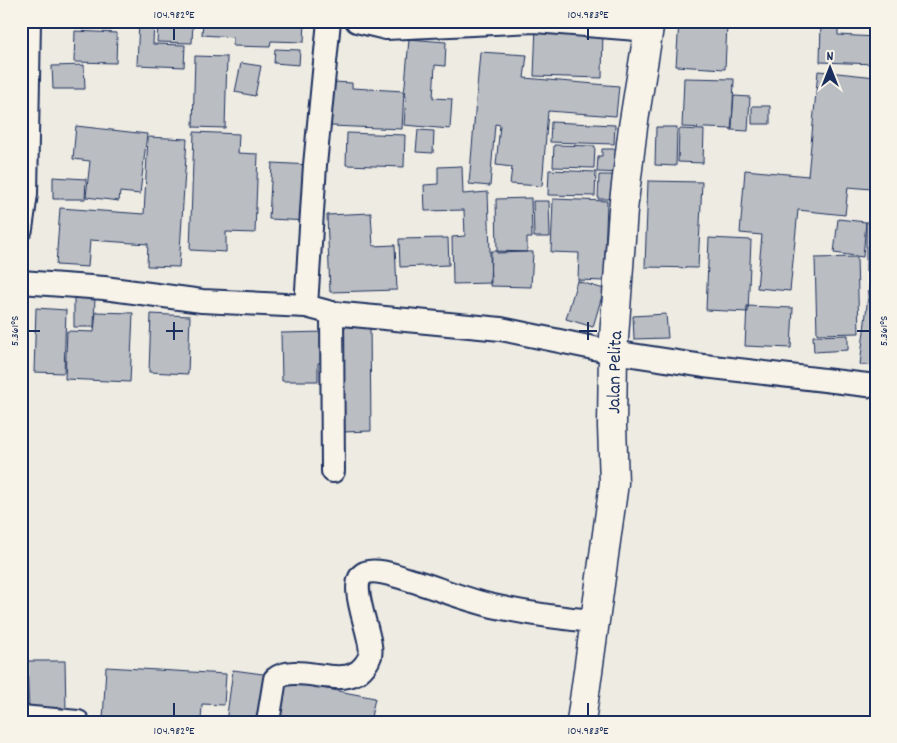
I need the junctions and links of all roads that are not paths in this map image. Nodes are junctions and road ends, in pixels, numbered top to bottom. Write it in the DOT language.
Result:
graph roads {
  1 [pos="29,21"];
  2 [pos="329,21"];
  3 [pos="356,21"];
  4 [pos="650,26"];
  5 [pos="21,229"];
  6 [pos="21,282"];
  7 [pos="306,306"];
  8 [pos="332,313"];
  9 [pos="613,352"];
  10 [pos="876,386"];
  11 [pos="333,471"];
  12 [pos="594,621"];
  13 [pos="21,717"];
  14 [pos="78,722"];
  15 [pos="268,722"];
  16 [pos="580,722"];
  1 -- 5 [label="street"];
  2 -- 7 [label="street"];
  3 -- 4 [label="street"];
  4 -- 9 [label="street, Jalan Pelita"];
  6 -- 7 [label="street"];
  7 -- 8 [label="street"];
  8 -- 9 [label="street"];
  8 -- 11 [label="street"];
  9 -- 10 [label="street"];
  9 -- 12 [label="street, Jalan Pelita"];
  12 -- 15 [label="street"];
  12 -- 16 [label="street, Jalan Pelita"];
  13 -- 14 [label="street"];
}
